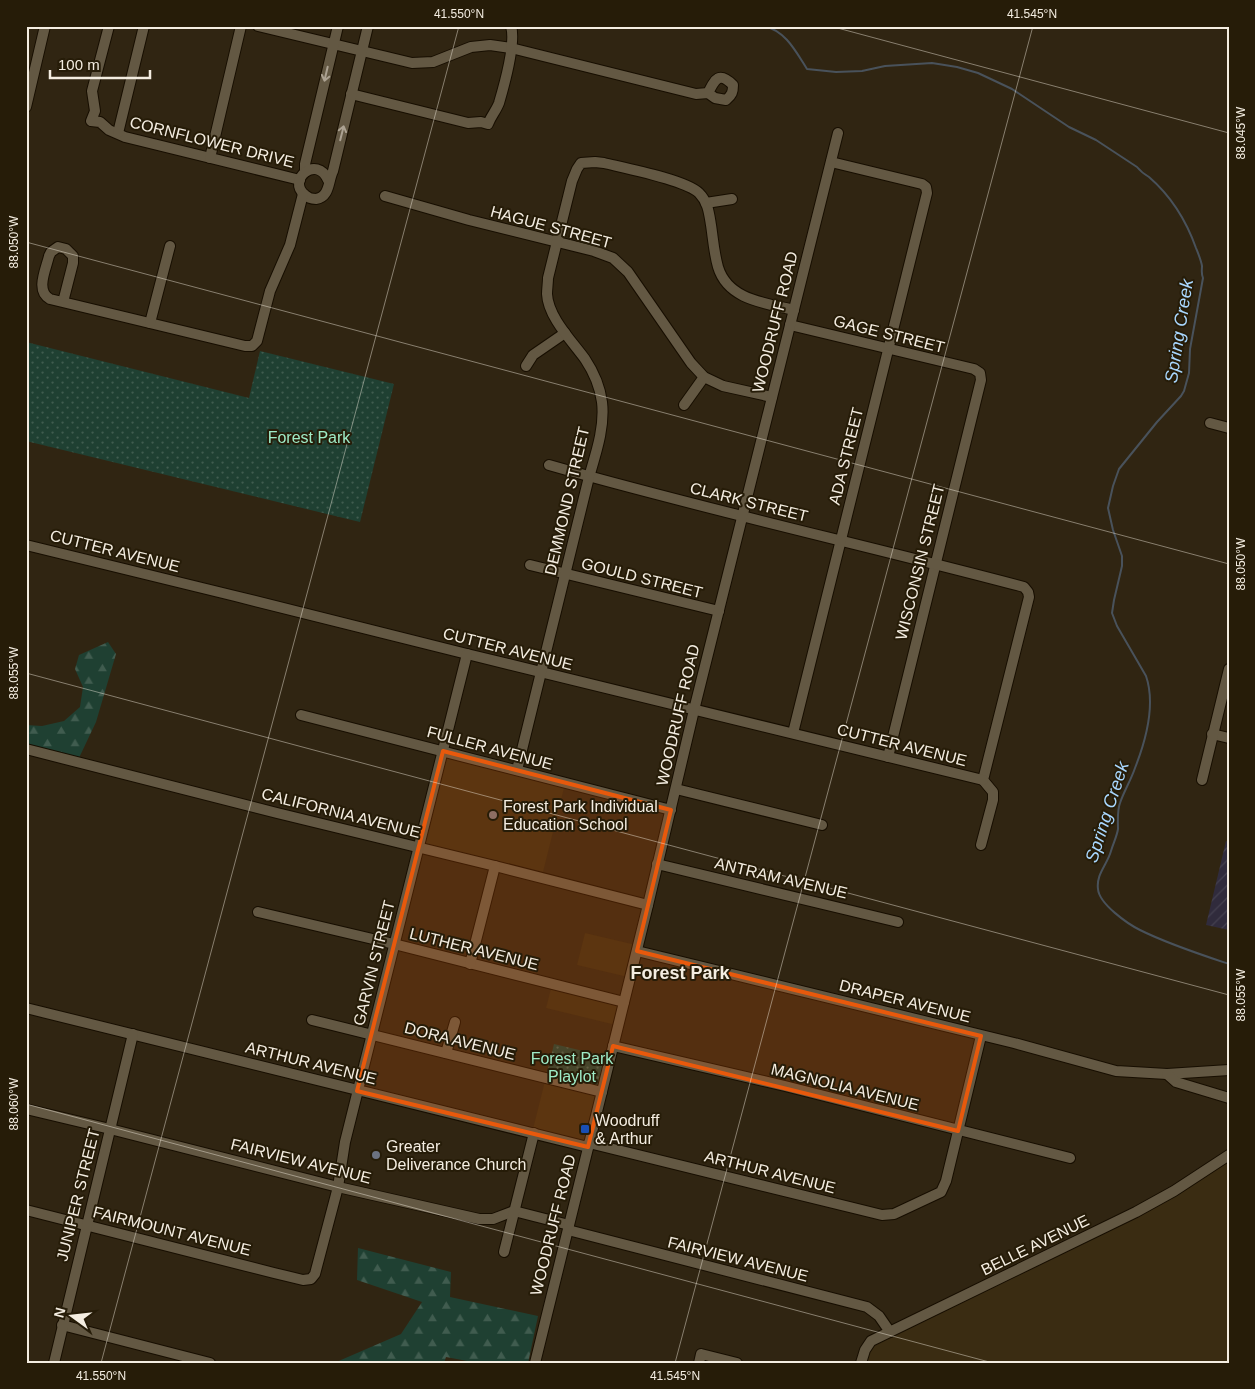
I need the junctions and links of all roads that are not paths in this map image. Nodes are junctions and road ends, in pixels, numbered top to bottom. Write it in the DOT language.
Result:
graph roads {
  1 [pos="45,26"];
  2 [pos="109,26"];
  3 [pos="144,26"];
  4 [pos="241,26"];
  5 [pos="258,26"];
  6 [pos="338,26"];
  7 [pos="368,26"];
  8 [pos="511,26"];
  9 [pos="333,45"];
  10 [pos="511,48"];
  11 [pos="362,51"];
  12 [pos="708,93"];
  13 [pos="351,94"];
  14 [pos="26,107"];
  15 [pos="838,133"];
  16 [pos="118,134"];
  17 [pos="210,158"];
  18 [pos="831,162"];
  19 [pos="302,176"];
  20 [pos="328,180"];
  21 [pos="303,194"];
  22 [pos="385,196"];
  23 [pos="732,199"];
  24 [pos="706,203"];
  25 [pos="557,242"];
  26 [pos="170,246"];
  27 [pos="63,302"];
  28 [pos="794,310"];
  29 [pos="150,323"];
  30 [pos="790,325"];
  31 [pos="565,332"];
  32 [pos="888,348"];
  33 [pos="526,366"];
  34 [pos="980,374"];
  35 [pos="704,377"];
  36 [pos="772,397"];
  37 [pos="684,405"];
  38 [pos="1210,423"];
  39 [pos="1229,428"];
  40 [pos="549,465"];
  41 [pos="589,477"];
  42 [pos="742,516"];
  43 [pos="841,540"];
  44 [pos="26,545"];
  45 [pos="935,564"];
  46 [pos="530,565"];
  47 [pos="565,574"];
  48 [pos="718,611"];
  49 [pos="467,654"];
  50 [pos="1229,670"];
  51 [pos="542,673"];
  52 [pos="1227,689"];
  53 [pos="694,710"];
  54 [pos="301,715"];
  55 [pos="793,733"];
  56 [pos="1212,734"];
  57 [pos="1229,738"];
  58 [pos="26,749"];
  59 [pos="442,751"];
  60 [pos="888,758"];
  61 [pos="517,770"];
  62 [pos="983,780"];
  63 [pos="1202,780"];
  64 [pos="676,789"];
  65 [pos="671,810"];
  66 [pos="822,825"];
  67 [pos="981,844"];
  68 [pos="418,848"];
  69 [pos="658,864"];
  70 [pos="496,866"];
  71 [pos="648,905"];
  72 [pos="258,912"];
  73 [pos="898,922"];
  74 [pos="394,944"];
  75 [pos="637,951"];
  76 [pos="470,964"];
  77 [pos="624,1002"];
  78 [pos="26,1008"];
  79 [pos="312,1020"];
  80 [pos="455,1022"];
  81 [pos="133,1034"];
  82 [pos="372,1034"];
  83 [pos="981,1036"];
  84 [pos="613,1046"];
  85 [pos="446,1054"];
  86 [pos="1229,1070"];
  87 [pos="1167,1074"];
  88 [pos="357,1090"];
  89 [pos="602,1092"];
  90 [pos="1229,1098"];
  91 [pos="26,1109"];
  92 [pos="110,1129"];
  93 [pos="958,1131"];
  94 [pos="534,1134"];
  95 [pos="589,1145"];
  96 [pos="1229,1155"];
  97 [pos="1070,1158"];
  98 [pos="338,1186"];
  99 [pos="26,1210"];
  100 [pos="514,1211"];
  101 [pos="86,1225"];
  102 [pos="568,1228"];
  103 [pos="504,1252"];
  104 [pos="311,1279"];
  105 [pos="62,1325"];
  106 [pos="890,1332"];
  107 [pos="700,1358"];
  108 [pos="54,1363"];
  109 [pos="210,1363"];
  110 [pos="535,1363"];
  111 [pos="737,1363"];
  112 [pos="861,1363"];
  1 -- 14 [label="street"];
  2 -- 16 [label="street, CORNFLOWER DRIVE"];
  3 -- 16 [label="street"];
  4 -- 17 [label="street"];
  5 -- 9 [label="street"];
  6 -- 9 [label="street"];
  7 -- 11 [label="street"];
  8 -- 10 [label="street"];
  9 -- 11 [label="street"];
  9 -- 19 [label="street, one-way"];
  10 -- 11 [label="street"];
  10 -- 12 [label="street"];
  10 -- 13 [label="street"];
  11 -- 13 [label="street"];
  20 -- 13 [label="street, one-way"];
  15 -- 18 [label="street, WOODRUFF ROAD"];
  16 -- 17 [label="street, CORNFLOWER DRIVE"];
  17 -- 19 [label="street, CORNFLOWER DRIVE"];
  18 -- 28 [label="street, WOODRUFF ROAD"];
  18 -- 32 [label="street, ADA STREET"];
  19 -- 20 [label="street"];
  19 -- 21 [label="street"];
  20 -- 21 [label="street"];
  21 -- 29 [label="street"];
  22 -- 25 [label="street, HAGUE STREET"];
  23 -- 24 [label="street"];
  24 -- 25 [label="street, DEMMOND STREET"];
  24 -- 28 [label="street"];
  25 -- 31 [label="street, DEMMOND STREET"];
  25 -- 35 [label="street, HAGUE STREET"];
  26 -- 29 [label="street"];
  27 -- 27 [label="street"];
  27 -- 29 [label="street"];
  28 -- 30 [label="street, WOODRUFF ROAD"];
  30 -- 32 [label="street, GAGE STREET"];
  30 -- 36 [label="street, WOODRUFF ROAD"];
  31 -- 33 [label="street"];
  31 -- 41 [label="street, DEMMOND STREET"];
  32 -- 34 [label="street, GAGE STREET"];
  32 -- 43 [label="street, ADA STREET"];
  34 -- 45 [label="street, WISCONSIN STREET"];
  35 -- 36 [label="street, HAGUE STREET"];
  35 -- 37 [label="street"];
  36 -- 42 [label="street, WOODRUFF ROAD"];
  38 -- 39 [label="street"];
  40 -- 41 [label="street, CLARK STREET"];
  41 -- 42 [label="street, CLARK STREET"];
  41 -- 47 [label="street, DEMMOND STREET"];
  42 -- 43 [label="street, CLARK STREET"];
  42 -- 48 [label="street, WOODRUFF ROAD"];
  43 -- 45 [label="street, CLARK STREET"];
  43 -- 55 [label="street, ADA STREET"];
  44 -- 49 [label="street, CUTTER AVENUE"];
  45 -- 60 [label="street, WISCONSIN STREET"];
  45 -- 62 [label="street, CLARK STREET"];
  46 -- 47 [label="street, GOULD STREET"];
  47 -- 48 [label="street, GOULD STREET"];
  47 -- 51 [label="street, DEMMOND STREET"];
  48 -- 53 [label="street, WOODRUFF ROAD"];
  49 -- 51 [label="street, CUTTER AVENUE"];
  49 -- 59 [label="street, GARVIN STREET"];
  50 -- 52 [label="street"];
  51 -- 53 [label="street, CUTTER AVENUE"];
  51 -- 61 [label="street, DEMMOND STREET"];
  52 -- 56 [label="street"];
  53 -- 55 [label="street, CUTTER AVENUE"];
  53 -- 64 [label="street, WOODRUFF ROAD"];
  54 -- 59 [label="street, FULLER AVENUE"];
  55 -- 60 [label="street, CUTTER AVENUE"];
  56 -- 57 [label="street"];
  56 -- 63 [label="street"];
  58 -- 68 [label="street, CALIFORNIA AVENUE"];
  59 -- 61 [label="street, FULLER AVENUE"];
  59 -- 68 [label="street, GARVIN STREET"];
  60 -- 62 [label="street, CUTTER AVENUE"];
  61 -- 65 [label="street, FULLER AVENUE"];
  62 -- 67 [label="street"];
  64 -- 65 [label="street, WOODRUFF ROAD"];
  64 -- 66 [label="street"];
  65 -- 69 [label="street, WOODRUFF ROAD"];
  68 -- 70 [label="street, CALIFORNIA AVENUE"];
  68 -- 74 [label="street, GARVIN STREET"];
  69 -- 71 [label="street, WOODRUFF ROAD"];
  69 -- 73 [label="street, ANTRAM AVENUE"];
  70 -- 71 [label="street, CALIFORNIA AVENUE"];
  70 -- 76 [label="street"];
  71 -- 75 [label="street, WOODRUFF ROAD"];
  72 -- 74 [label="street, LUTHER AVENUE"];
  74 -- 76 [label="street, LUTHER AVENUE"];
  74 -- 82 [label="street, GARVIN STREET"];
  75 -- 77 [label="street, WOODRUFF ROAD"];
  75 -- 83 [label="street, DRAPER AVENUE"];
  76 -- 77 [label="street, LUTHER AVENUE"];
  77 -- 84 [label="street, WOODRUFF ROAD"];
  78 -- 81 [label="street, ARTHUR AVENUE"];
  79 -- 82 [label="street, DORA AVENUE"];
  80 -- 85 [label="street"];
  81 -- 88 [label="street, ARTHUR AVENUE"];
  81 -- 92 [label="street, JUNIPER STREET"];
  82 -- 85 [label="street, DORA AVENUE"];
  82 -- 88 [label="street, GARVIN STREET"];
  83 -- 87 [label="street, DRAPER AVENUE"];
  83 -- 93 [label="street"];
  84 -- 89 [label="street, WOODRUFF ROAD"];
  84 -- 93 [label="street, MAGNOLIA AVENUE"];
  85 -- 89 [label="street, DORA AVENUE"];
  86 -- 87 [label="street, DRAPER AVENUE"];
  87 -- 90 [label="street, DRAPER AVENUE"];
  88 -- 94 [label="street, ARTHUR AVENUE"];
  88 -- 98 [label="street, GARVIN STREET"];
  89 -- 95 [label="street, WOODRUFF ROAD"];
  91 -- 92 [label="street, FAIRVIEW AVENUE"];
  92 -- 98 [label="street, FAIRVIEW AVENUE"];
  92 -- 101 [label="street, JUNIPER STREET"];
  93 -- 95 [label="street, ARTHUR AVENUE"];
  93 -- 97 [label="street, MAGNOLIA AVENUE"];
  94 -- 95 [label="street, ARTHUR AVENUE"];
  94 -- 100 [label="street"];
  95 -- 102 [label="street, WOODRUFF ROAD"];
  96 -- 106 [label="street, BELLE AVENUE"];
  98 -- 100 [label="street, FAIRVIEW AVENUE"];
  98 -- 104 [label="street, GARVIN STREET"];
  99 -- 101 [label="street, FAIRMOUNT AVENUE"];
  100 -- 102 [label="street, FAIRVIEW AVENUE"];
  100 -- 103 [label="street"];
  101 -- 104 [label="street, FAIRMOUNT AVENUE"];
  101 -- 105 [label="street, JUNIPER STREET"];
  102 -- 106 [label="street, FAIRVIEW AVENUE"];
  102 -- 110 [label="street, WOODRUFF ROAD"];
  105 -- 108 [label="street, JUNIPER STREET"];
  105 -- 109 [label="street"];
  106 -- 112 [label="street, BELLE AVENUE"];
  107 -- 111 [label="street"];
}
